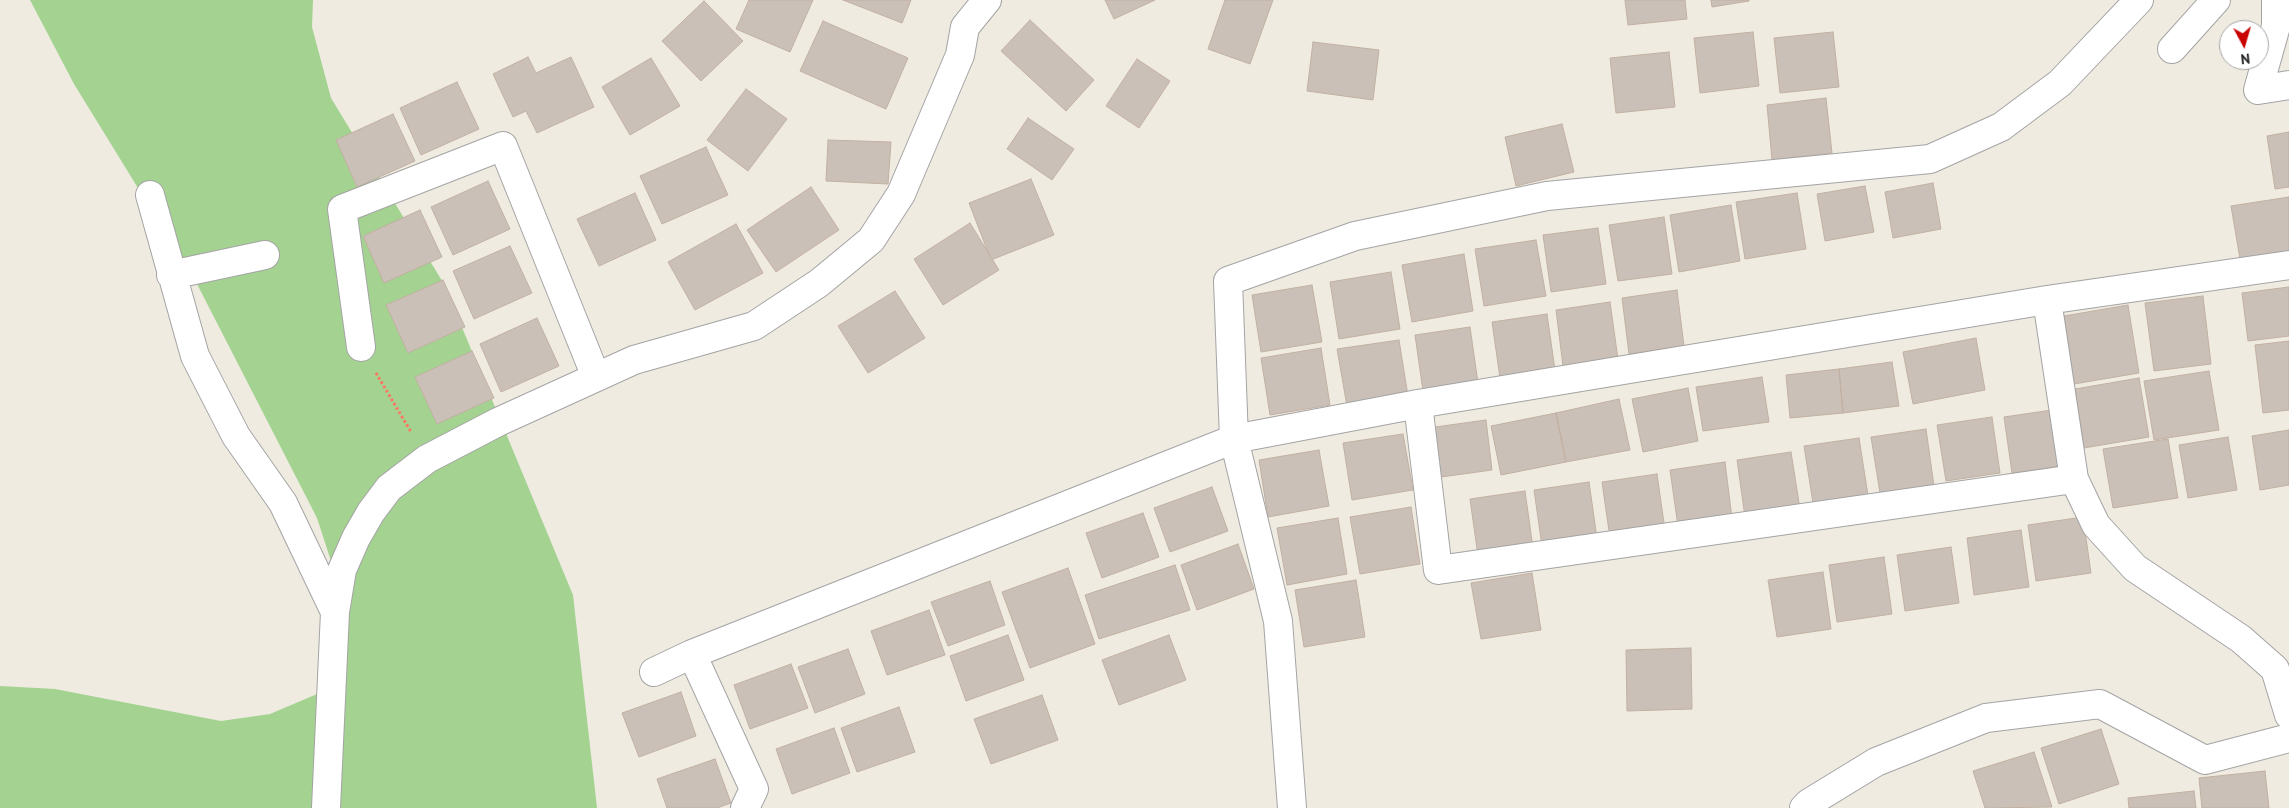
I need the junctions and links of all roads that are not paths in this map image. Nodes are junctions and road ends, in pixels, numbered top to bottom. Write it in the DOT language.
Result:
graph roads {
  1 [pos="987,0"];
  2 [pos="2140,0"];
  3 [pos="2216,0"];
  4 [pos="2276,0"];
  5 [pos="2172,49"];
  6 [pos="2289,85"];
  7 [pos="150,195"];
  8 [pos="265,255"];
  9 [pos="2289,264"];
  10 [pos="170,275"];
  11 [pos="2047,300"];
  12 [pos="361,347"];
  13 [pos="596,377"];
  14 [pos="1418,404"];
  15 [pos="1234,439"];
  16 [pos="2074,479"];
  17 [pos="335,612"];
  18 [pos="692,654"];
  19 [pos="654,672"];
  20 [pos="2289,715"];
  21 [pos="2289,738"];
  22 [pos="326,808"];
  23 [pos="745,808"];
  24 [pos="1292,808"];
  25 [pos="1804,808"];
  1 -- 13 [label="street"];
  2 -- 15 [label="street"];
  3 -- 5 [label="street"];
  4 -- 6 [label="street"];
  7 -- 10 [label="street"];
  8 -- 10 [label="street"];
  9 -- 11 [label="street"];
  10 -- 17 [label="street"];
  11 -- 14 [label="street"];
  11 -- 16 [label="street"];
  12 -- 13 [label="street"];
  13 -- 17 [label="street"];
  14 -- 15 [label="street"];
  14 -- 16 [label="street"];
  15 -- 18 [label="street"];
  15 -- 24 [label="street"];
  16 -- 20 [label="street"];
  17 -- 22 [label="street"];
  18 -- 19 [label="street"];
  18 -- 23 [label="street"];
  21 -- 25 [label="street"];
}
